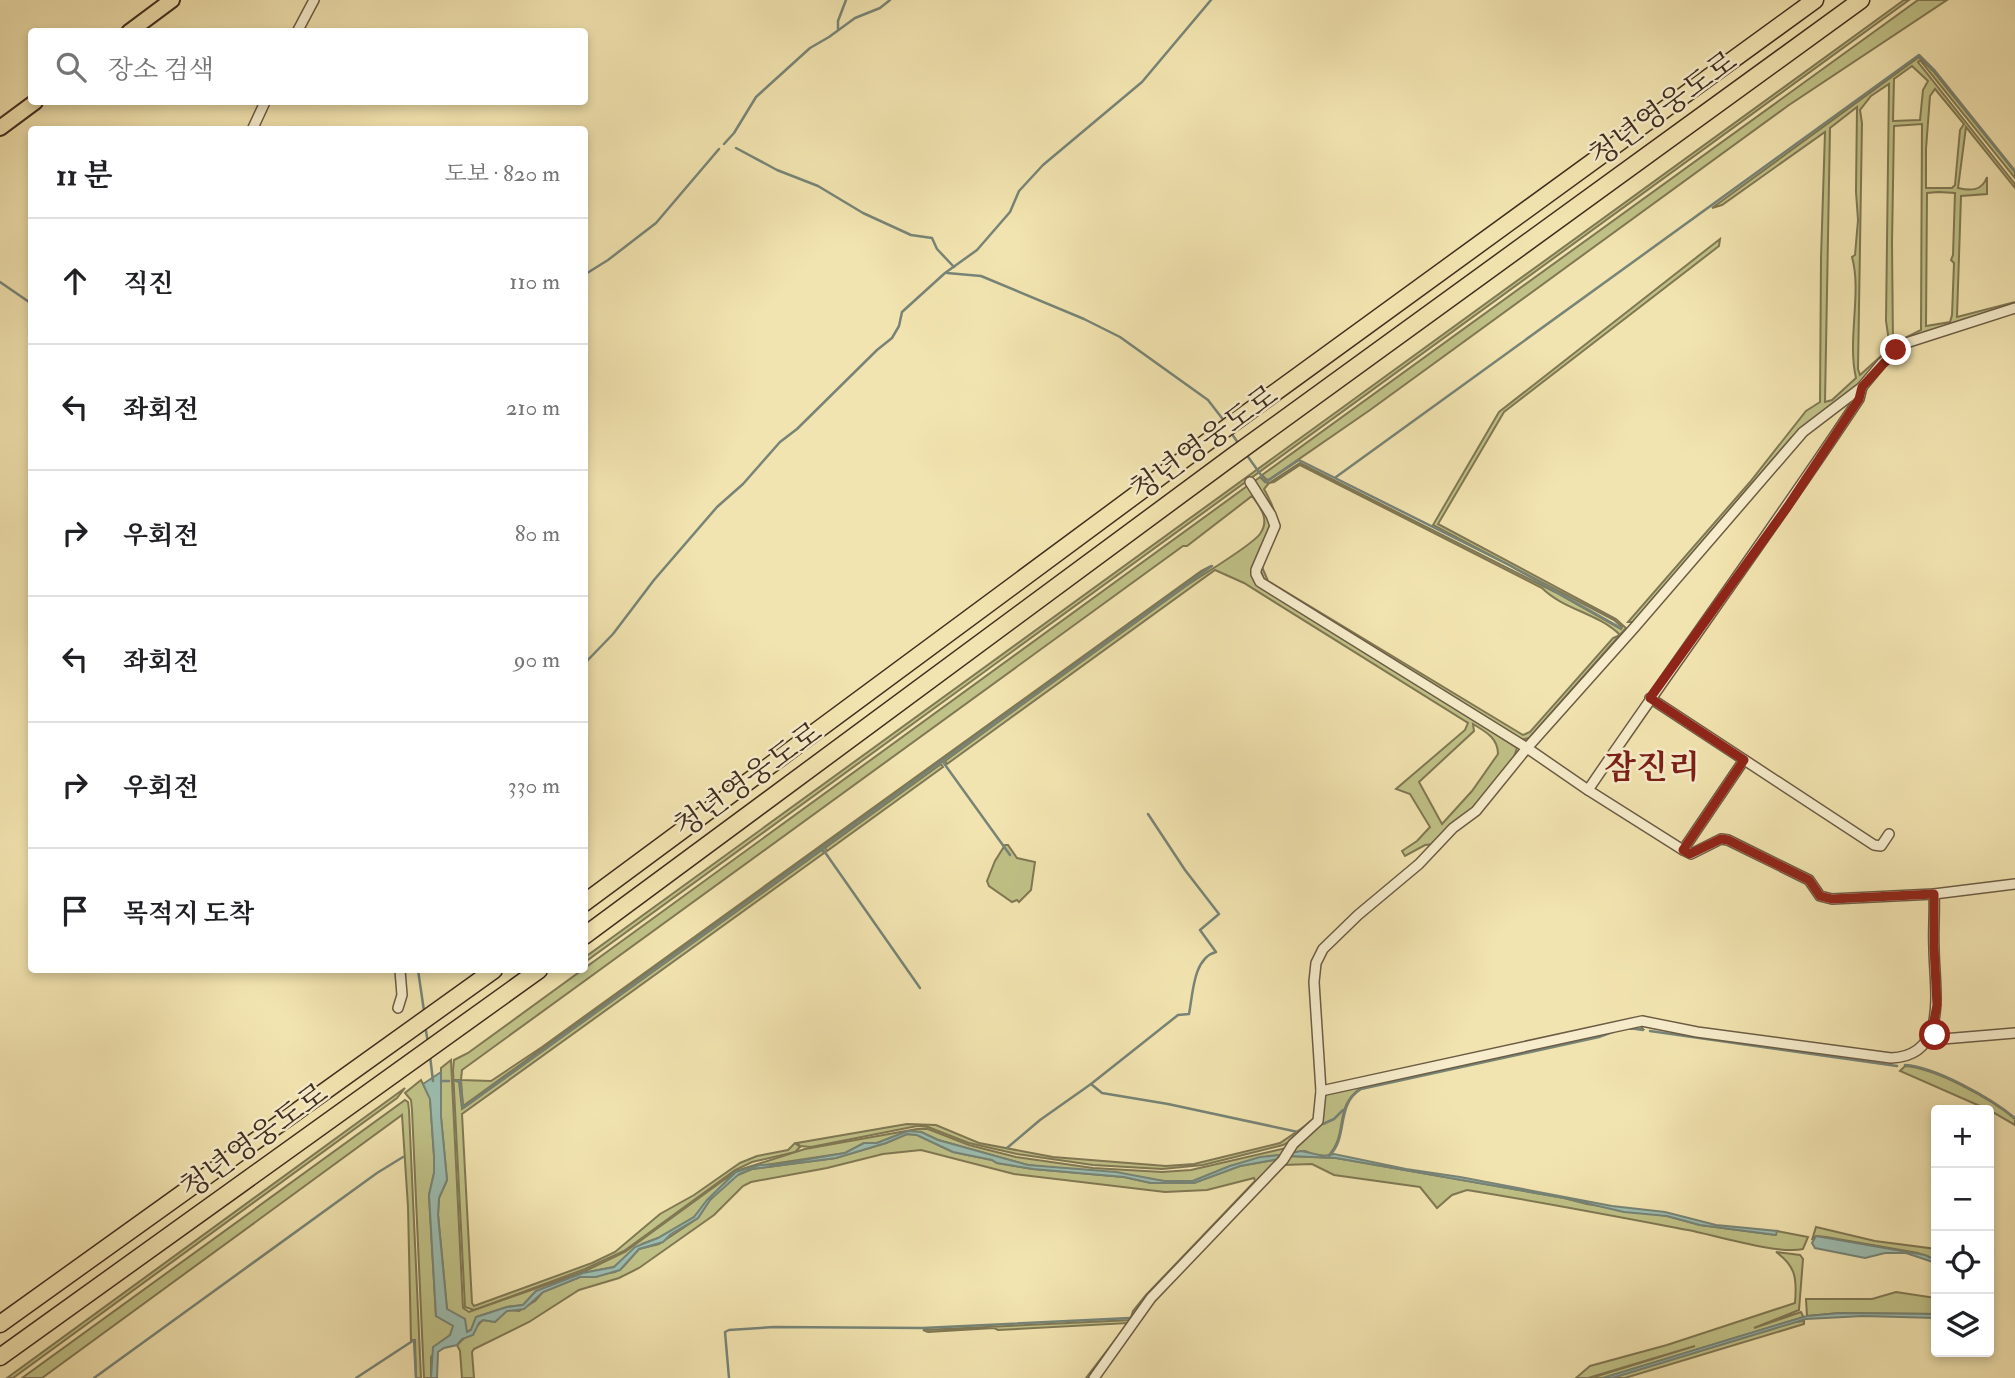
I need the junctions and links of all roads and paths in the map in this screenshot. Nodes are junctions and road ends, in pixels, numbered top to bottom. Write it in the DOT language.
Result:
graph roads {
  1 [pos="172,0"];
  2 [pos="314,0"];
  3 [pos="1815,0"];
  4 [pos="1861,0"];
  5 [pos="134,28"];
  6 [pos="300,28"];
  7 [pos="31,105"];
  8 [pos="264,105"];
  9 [pos="253,126"];
  10 [pos="0,128"];
  11 [pos="2015,308"];
  12 [pos="1862,387"];
  13 [pos="1250,482"];
  14 [pos="1650,698"];
  15 [pos="1527,748"];
  16 [pos="1744,760"];
  17 [pos="1588,790"];
  18 [pos="1889,834"];
  19 [pos="1683,850"];
  20 [pos="2015,884"];
  21 [pos="1934,894"];
  22 [pos="588,900"];
  23 [pos="588,933"];
  24 [pos="400,973"];
  25 [pos="491,973"];
  26 [pos="535,973"];
  27 [pos="398,1008"];
  28 [pos="1932,1031"];
  29 [pos="2015,1033"];
  30 [pos="1321,1091"];
  31 [pos="0,1324"];
  32 [pos="0,1357"];
  33 [pos="1094,1378"];
  1 -- 5 [label="main road"];
  2 -- 6 [label="street"];
  3 -- 22 [label="highway, 청년영웅도로"];
  4 -- 23 [label="highway, 청년영웅도로"];
  7 -- 10 [label="main road"];
  8 -- 9 [label="street"];
  11 -- 12 [label="street"];
  12 -- 14 [label="street"];
  12 -- 15 [label="street"];
  13 -- 15 [label="street"];
  14 -- 16 [label="street"];
  14 -- 17 [label="street"];
  15 -- 17 [label="street"];
  15 -- 30 [label="street"];
  16 -- 18 [label="street"];
  16 -- 19 [label="street"];
  17 -- 19 [label="street"];
  19 -- 21 [label="street"];
  20 -- 21 [label="street"];
  21 -- 28 [label="street"];
  24 -- 27 [label="street"];
  25 -- 31 [label="highway, 청년영웅도로"];
  26 -- 32 [label="highway, 청년영웅도로"];
  28 -- 29 [label="street"];
  28 -- 30 [label="street"];
  30 -- 33 [label="street"];
}
